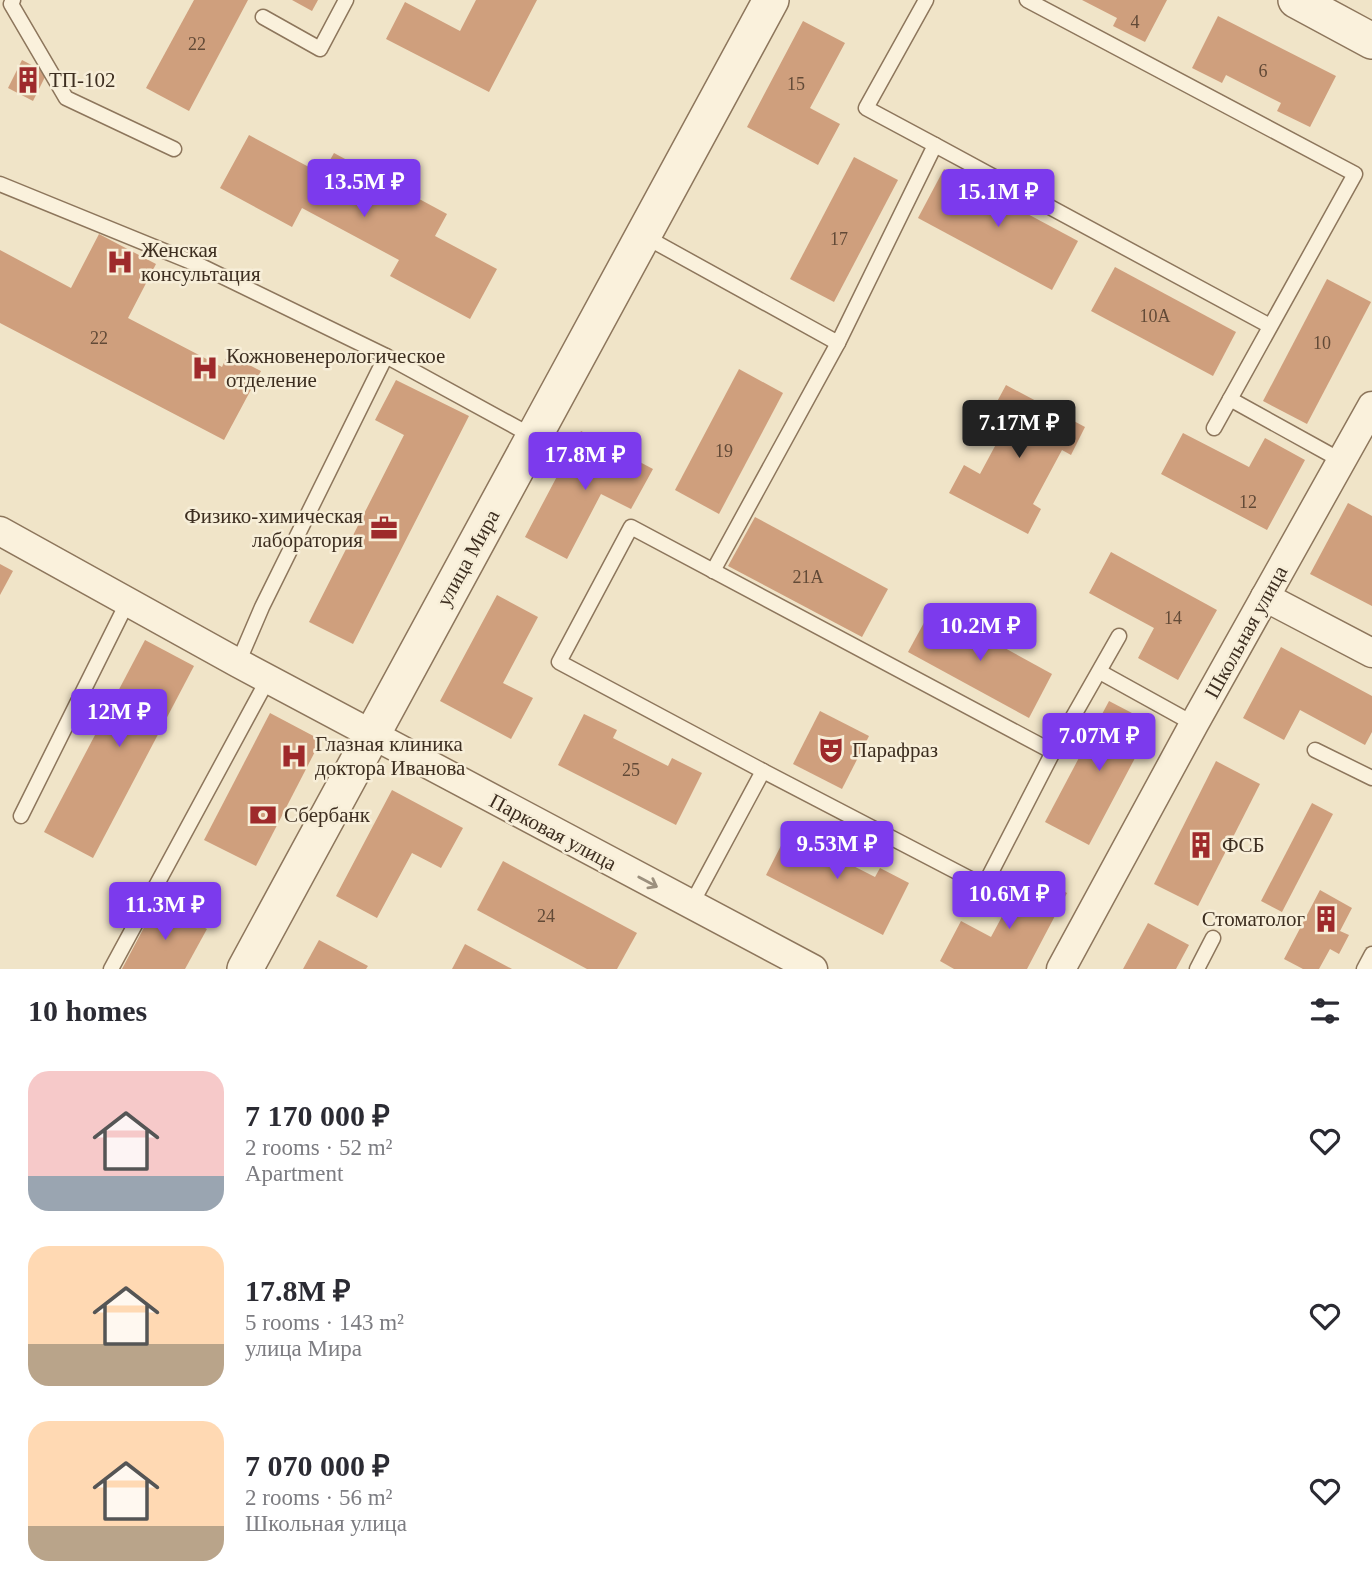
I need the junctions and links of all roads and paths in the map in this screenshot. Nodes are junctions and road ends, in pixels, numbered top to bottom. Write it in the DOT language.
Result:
graph roads {
  1 [pos="13,0"];
  2 [pos="346,0"];
  3 [pos="771,0"];
  4 [pos="926,0"];
  5 [pos="1027,0"];
  6 [pos="1296,0"];
  7 [pos="263,17"];
  8 [pos="1372,41"];
  9 [pos="935,145"];
  10 [pos="174,149"];
  11 [pos="0,184"];
  12 [pos="644,236"];
  13 [pos="1270,326"];
  14 [pos="838,343"];
  15 [pos="386,356"];
  16 [pos="1230,399"];
  17 [pos="1372,406"];
  18 [pos="1213,428"];
  19 [pos="534,437"];
  20 [pos="1342,461"];
  21 [pos="0,531"];
  22 [pos="713,571"];
  23 [pos="1265,597"];
  24 [pos="127,603"];
  25 [pos="1119,636"];
  26 [pos="1372,653"];
  27 [pos="238,663"];
  28 [pos="1100,672"];
  29 [pos="268,679"];
  30 [pos="1194,724"];
  31 [pos="371,735"];
  32 [pos="1315,750"];
  33 [pos="1053,752"];
  34 [pos="763,771"];
  35 [pos="1372,778"];
  36 [pos="21,816"];
  37 [pos="691,905"];
  38 [pos="1213,938"];
  39 [pos="1372,954"];
  40 [pos="111,969"];
  41 [pos="246,969"];
  42 [pos="813,969"];
  43 [pos="1061,969"];
  44 [pos="1197,969"];
  45 [pos="1364,969"];
  1 -- 10 [label="lane"];
  2 -- 7 [label="lane"];
  3 -- 12 [label="street, улица Мира"];
  4 -- 9 [label="lane"];
  5 -- 13 [label="lane"];
  6 -- 8 [label="street"];
  9 -- 13 [label="lane"];
  9 -- 14 [label="lane"];
  11 -- 15 [label="lane"];
  12 -- 14 [label="lane"];
  12 -- 19 [label="street, улица Мира"];
  13 -- 16 [label="lane"];
  14 -- 22 [label="lane"];
  15 -- 19 [label="lane"];
  15 -- 27 [label="lane"];
  16 -- 18 [label="lane"];
  16 -- 20 [label="lane"];
  17 -- 20 [label="street, Школьная улица"];
  19 -- 31 [label="street, улица Мира"];
  20 -- 23 [label="street, Школьная улица"];
  21 -- 24 [label="street, Парковая улица"];
  22 -- 33 [label="lane"];
  22 -- 34 [label="lane"];
  23 -- 26 [label="street"];
  23 -- 30 [label="street, Школьная улица"];
  24 -- 27 [label="street, Парковая улица"];
  24 -- 36 [label="lane"];
  25 -- 28 [label="lane"];
  27 -- 29 [label="street, Парковая улица"];
  28 -- 30 [label="lane"];
  28 -- 33 [label="lane"];
  29 -- 31 [label="street, Парковая улица"];
  29 -- 40 [label="lane"];
  30 -- 43 [label="street, Школьная улица"];
  31 -- 37 [label="street, Парковая улица, one-way"];
  31 -- 41 [label="street, улица Мира"];
  32 -- 35 [label="lane"];
  33 -- 34 [label="lane"];
  34 -- 37 [label="lane"];
  37 -- 42 [label="street, Парковая улица"];
  38 -- 44 [label="lane"];
  39 -- 45 [label="lane"];
}
